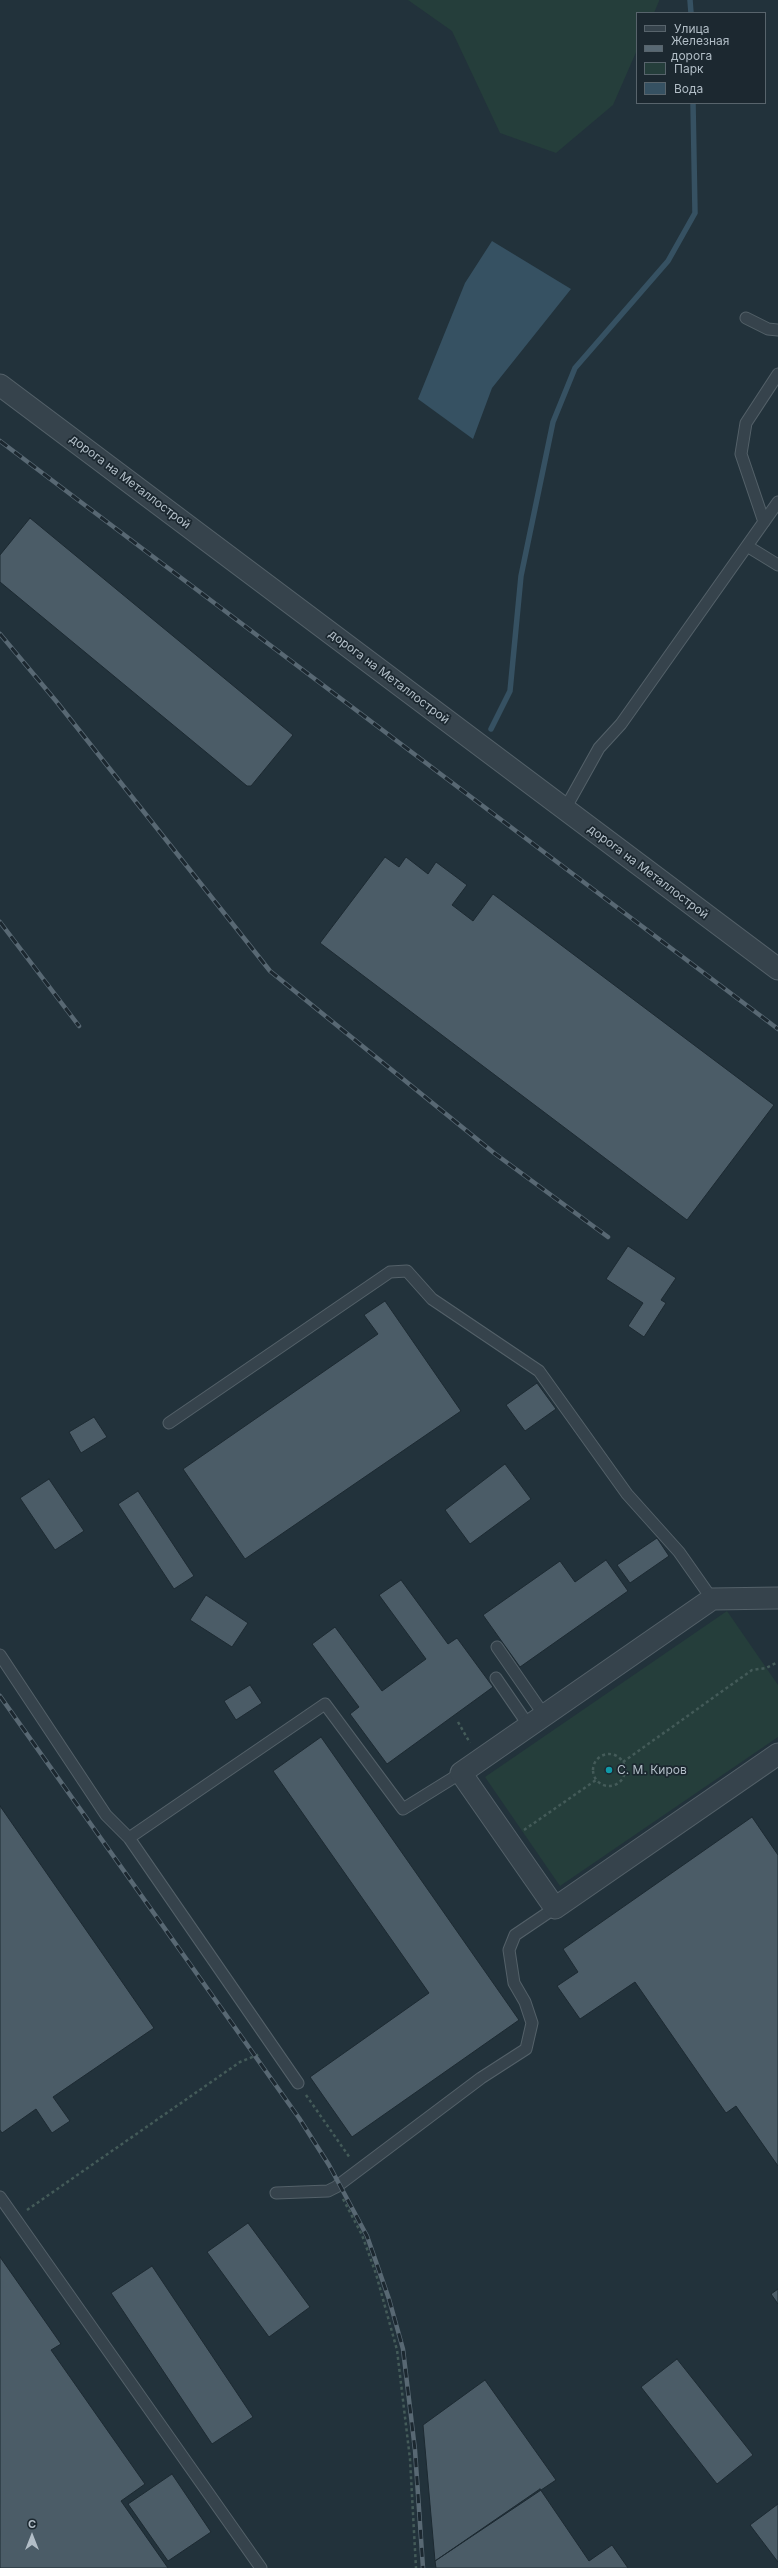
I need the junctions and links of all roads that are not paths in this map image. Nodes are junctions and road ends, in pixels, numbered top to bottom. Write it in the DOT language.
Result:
graph roads {
  1 [pos="746,318"];
  2 [pos="778,330"];
  3 [pos="778,374"];
  4 [pos="0,385"];
  5 [pos="778,502"];
  6 [pos="764,522"];
  7 [pos="747,546"];
  8 [pos="778,565"];
  9 [pos="565,810"];
  10 [pos="778,969"];
  11 [pos="169,1423"];
  12 [pos="778,1598"];
  13 [pos="712,1600"];
  14 [pos="497,1647"];
  15 [pos="0,1655"];
  16 [pos="496,1678"];
  17 [pos="537,1721"];
  18 [pos="778,1754"];
  19 [pos="461,1773"];
  20 [pos="129,1838"];
  21 [pos="555,1908"];
  22 [pos="298,2083"];
  23 [pos="276,2193"];
  24 [pos="0,2197"];
  25 [pos="261,2568"];
  1 -- 2 [label="lane"];
  3 -- 6 [label="lane"];
  4 -- 9 [label="street, дорога на Металлострой"];
  5 -- 6 [label="lane"];
  6 -- 7 [label="lane"];
  7 -- 8 [label="lane"];
  7 -- 9 [label="lane"];
  9 -- 10 [label="street, дорога на Металлострой"];
  11 -- 13 [label="lane"];
  12 -- 13 [label="street"];
  13 -- 17 [label="street"];
  14 -- 17 [label="lane"];
  15 -- 20 [label="lane"];
  16 -- 17 [label="lane"];
  17 -- 19 [label="street"];
  18 -- 21 [label="street"];
  19 -- 20 [label="lane"];
  19 -- 21 [label="street"];
  20 -- 22 [label="lane"];
  21 -- 23 [label="lane"];
  24 -- 25 [label="lane"];
}
